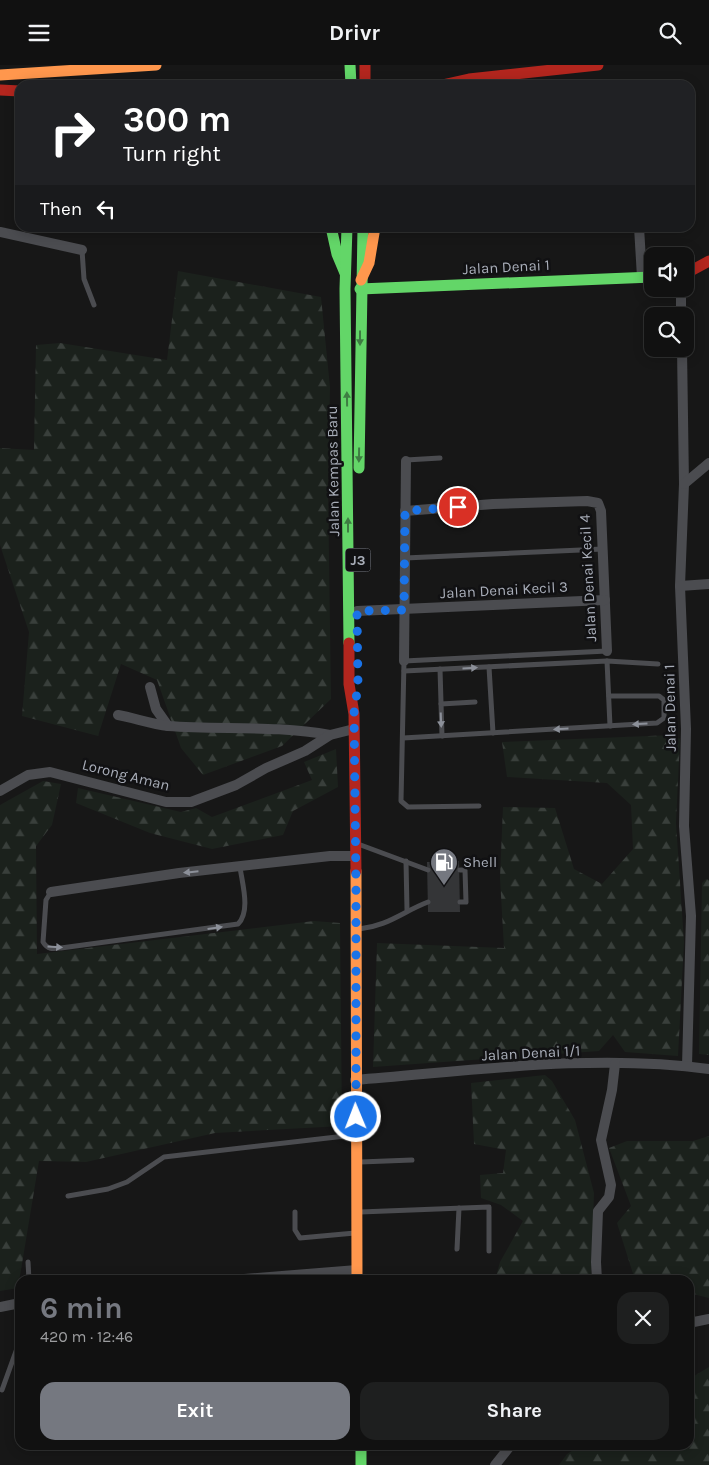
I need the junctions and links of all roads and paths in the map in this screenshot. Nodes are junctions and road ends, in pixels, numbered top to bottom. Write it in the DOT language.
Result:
graph roads {
  1 [pos="156,65"];
  2 [pos="350,65"];
  3 [pos="365,65"];
  4 [pos="598,65"];
  5 [pos="0,75"];
  6 [pos="351,80"];
  7 [pos="366,80"];
  8 [pos="464,80"];
  9 [pos="0,90"];
  10 [pos="15,91"];
  11 [pos="0,232"];
  12 [pos="332,232"];
  13 [pos="347,232"];
  14 [pos="363,232"];
  15 [pos="374,232"];
  16 [pos="640,232"];
  17 [pos="82,250"];
  18 [pos="644,258"];
  19 [pos="709,261"];
  20 [pos="694,269"];
  21 [pos="345,273"];
  22 [pos="644,277"];
  23 [pos="361,285"];
  24 [pos="94,305"];
  25 [pos="682,357"];
  26 [pos="440,457"];
  27 [pos="406,461"];
  28 [pos="709,463"];
  29 [pos="684,484"];
  30 [pos="405,511"];
  31 [pos="603,549"];
  32 [pos="405,558"];
  33 [pos="709,583"];
  34 [pos="680,586"];
  35 [pos="605,600"];
  36 [pos="404,610"];
  37 [pos="357,611"];
  38 [pos="607,656"];
  39 [pos="658,664"];
  40 [pos="404,666"];
  41 [pos="489,667"];
  42 [pos="440,669"];
  43 [pos="150,687"];
  44 [pos="609,696"];
  45 [pos="474,701"];
  46 [pos="441,704"];
  47 [pos="354,713"];
  48 [pos="118,715"];
  49 [pos="168,726"];
  50 [pos="610,726"];
  51 [pos="354,729"];
  52 [pos="493,733"];
  53 [pos="330,735"];
  54 [pos="442,736"];
  55 [pos="404,738"];
  56 [pos="1,788"];
  57 [pos="479,806"];
  58 [pos="356,843"];
  59 [pos="356,856"];
  60 [pos="406,861"];
  61 [pos="240,867"];
  62 [pos="428,870"];
  63 [pos="460,870"];
  64 [pos="51,892"];
  65 [pos="460,902"];
  66 [pos="428,903"];
  67 [pos="407,910"];
  68 [pos="356,929"];
  69 [pos="615,1063"];
  70 [pos="687,1066"];
  71 [pos="709,1069"];
  72 [pos="355,1080"];
  73 [pos="356,1135"];
  74 [pos="412,1160"];
  75 [pos="357,1162"];
  76 [pos="68,1197"];
  77 [pos="459,1208"];
  78 [pos="295,1212"];
  79 [pos="357,1213"];
  80 [pos="358,1233"];
  81 [pos="457,1249"];
  82 [pos="488,1251"];
  83 [pos="28,1261"];
  84 [pos="29,1275"];
  85 [pos="357,1275"];
  86 [pos="597,1275"];
  87 [pos="15,1304"];
  88 [pos="0,1307"];
  89 [pos="709,1319"];
  90 [pos="694,1322"];
  91 [pos="15,1354"];
  92 [pos="2,1390"];
  93 [pos="361,1450"];
  94 [pos="507,1450"];
  95 [pos="361,1465"];
  96 [pos="495,1465"];
  1 -- 5 [label="main road"];
  2 -- 6 [label="main road"];
  3 -- 7 [label="main road"];
  4 -- 8 [label="main road"];
  9 -- 10 [label="main road"];
  11 -- 17 [label="street"];
  12 -- 21 [label="main road"];
  13 -- 21 [label="main road, Jalan Kempas Baru / J3"];
  14 -- 23 [label="main road, Jalan Kempas Baru / J3"];
  15 -- 23 [label="main road"];
  16 -- 18 [label="street"];
  17 -- 24 [label="lane"];
  19 -- 20 [label="main road"];
  47 -- 21 [label="main road, Jalan Kempas Baru / J3, one-way"];
  22 -- 23 [label="main road, Jalan Denai 1"];
  23 -- 37 [label="main road, Jalan Kempas Baru / J3, one-way"];
  25 -- 29 [label="street, Jalan Denai 1"];
  26 -- 27 [label="lane"];
  27 -- 30 [label="street"];
  28 -- 29 [label="street"];
  29 -- 34 [label="street, Jalan Denai 1"];
  30 -- 31 [label="street, Jalan Denai Kecil 4"];
  30 -- 32 [label="street"];
  31 -- 32 [label="lane"];
  31 -- 35 [label="street, Jalan Denai Kecil 4"];
  32 -- 36 [label="street"];
  33 -- 34 [label="street"];
  34 -- 70 [label="street, Jalan Denai 1"];
  35 -- 36 [label="street, Jalan Denai Kecil 3"];
  35 -- 38 [label="street, Jalan Denai Kecil 4"];
  36 -- 37 [label="street, Jalan Denai Kecil 3"];
  36 -- 40 [label="street"];
  37 -- 47 [label="main road, Jalan Kempas Baru / J3"];
  38 -- 39 [label="lane"];
  38 -- 40 [label="lane"];
  38 -- 41 [label="lane"];
  38 -- 44 [label="lane"];
  40 -- 42 [label="lane"];
  40 -- 55 [label="lane"];
  42 -- 41 [label="lane, one-way"];
  41 -- 52 [label="lane"];
  42 -- 46 [label="lane"];
  43 -- 49 [label="street"];
  44 -- 50 [label="lane"];
  44 -- 50 [label="lane, one-way"];
  45 -- 46 [label="lane"];
  46 -- 54 [label="lane, one-way"];
  47 -- 51 [label="main road, Jalan Kempas Baru / J3"];
  48 -- 49 [label="street"];
  49 -- 53 [label="street"];
  50 -- 52 [label="lane, one-way"];
  51 -- 53 [label="street, Lorong Aman"];
  51 -- 58 [label="main road, Jalan Kempas Baru / J3"];
  52 -- 54 [label="lane"];
  53 -- 56 [label="street, Lorong Aman"];
  54 -- 55 [label="lane"];
  55 -- 57 [label="lane"];
  58 -- 59 [label="main road, Jalan Kempas Baru / J3"];
  58 -- 60 [label="lane"];
  59 -- 61 [label="street"];
  59 -- 68 [label="main road, Jalan Kempas Baru / J3"];
  60 -- 62 [label="lane"];
  60 -- 67 [label="lane"];
  61 -- 64 [label="street, one-way"];
  64 -- 61 [label="lane, one-way"];
  63 -- 65 [label="lane"];
  66 -- 67 [label="lane"];
  67 -- 68 [label="lane"];
  68 -- 72 [label="main road, Jalan Kempas Baru / J3"];
  69 -- 70 [label="street, Jalan Denai 1/1"];
  69 -- 72 [label="street, Jalan Denai 1/1"];
  69 -- 86 [label="street"];
  70 -- 71 [label="street, Jalan Denai 1/1"];
  72 -- 73 [label="main road, Jalan Kempas Baru / J3"];
  73 -- 75 [label="main road, Jalan Kempas Baru / J3"];
  73 -- 76 [label="lane"];
  74 -- 75 [label="lane"];
  75 -- 79 [label="main road, Jalan Kempas Baru / J3"];
  77 -- 79 [label="lane"];
  77 -- 81 [label="lane"];
  77 -- 82 [label="lane"];
  78 -- 80 [label="lane"];
  79 -- 80 [label="main road, Jalan Kempas Baru / J3"];
  80 -- 85 [label="main road, Jalan Kempas Baru / J3"];
  83 -- 84 [label="lane"];
  87 -- 88 [label="street"];
  89 -- 90 [label="street"];
  91 -- 92 [label="lane"];
  93 -- 95 [label="main road"];
  94 -- 96 [label="street"];
}
